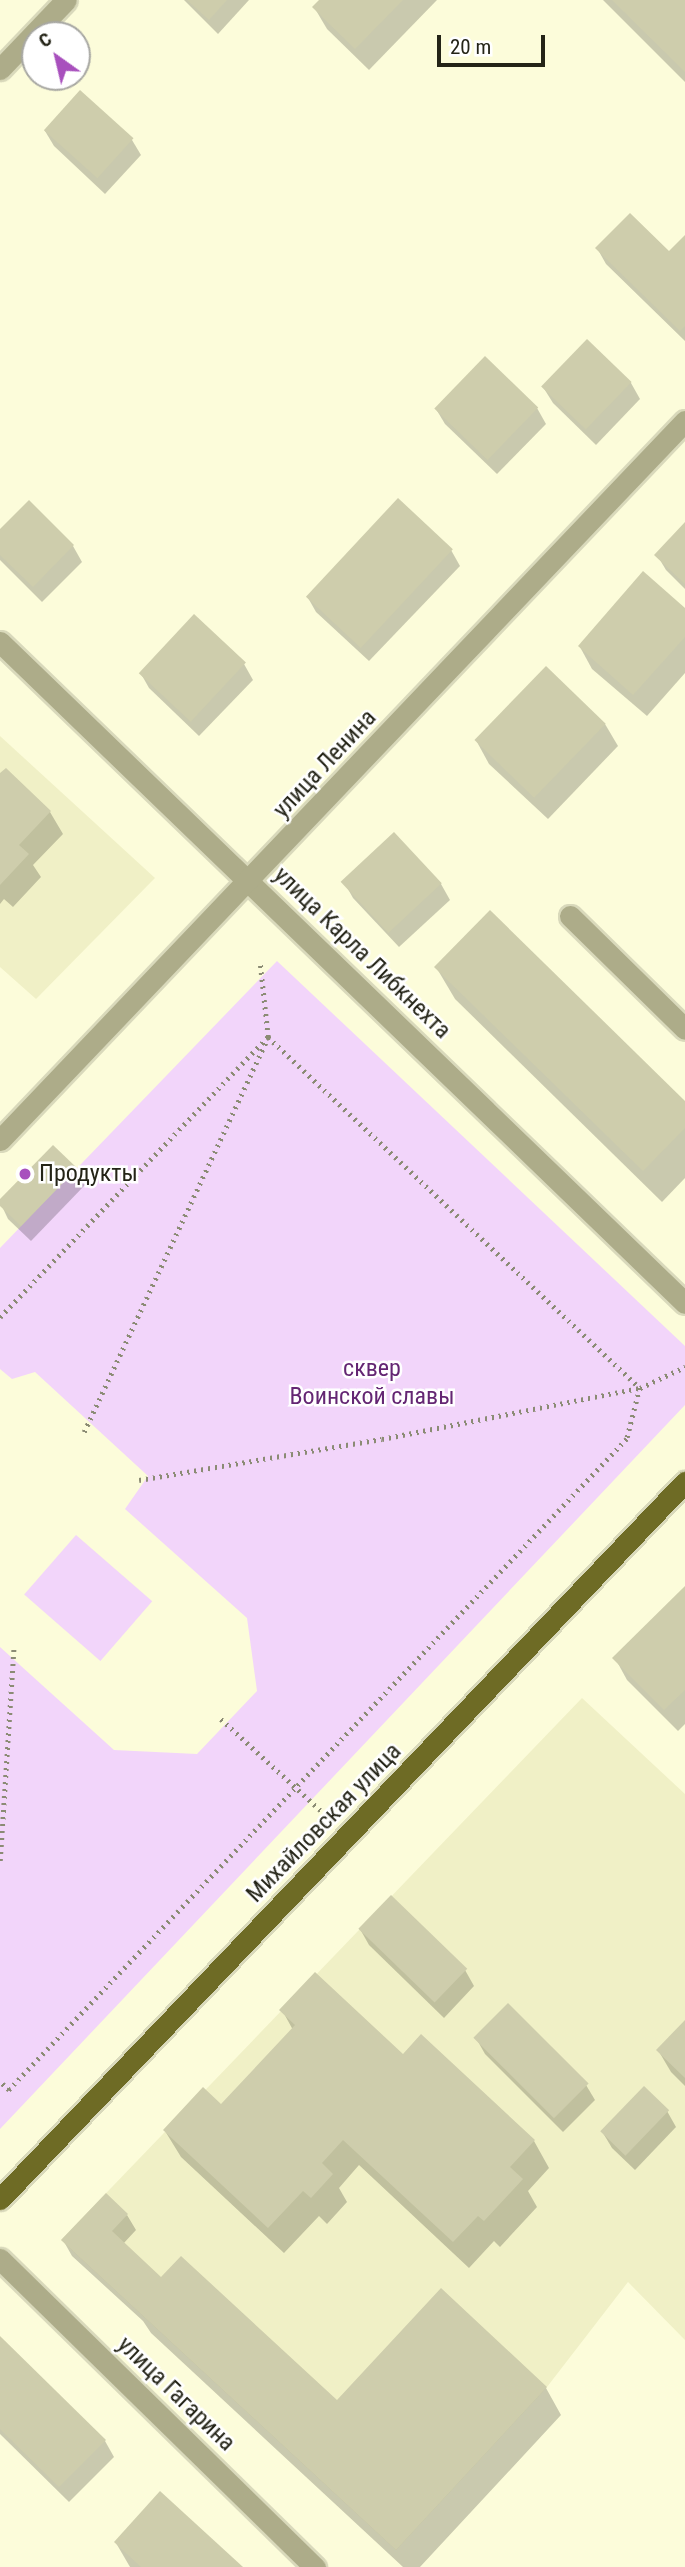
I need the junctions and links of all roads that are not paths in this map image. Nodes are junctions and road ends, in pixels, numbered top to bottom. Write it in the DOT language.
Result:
graph roads {
  1 [pos="66,0"];
  2 [pos="0,69"];
  3 [pos="685,421"];
  4 [pos="0,642"];
  5 [pos="250,880"];
  6 [pos="570,916"];
  7 [pos="685,1029"];
  8 [pos="0,1140"];
  9 [pos="685,1303"];
  10 [pos="685,1482"];
  11 [pos="0,2199"];
  12 [pos="0,2259"];
  13 [pos="315,2567"];
  1 -- 2 [label="street"];
  3 -- 5 [label="street, улица Ленина"];
  4 -- 5 [label="street, улица Карла Либкнехта"];
  5 -- 8 [label="street, улица Ленина"];
  5 -- 9 [label="street, улица Карла Либкнехта"];
  6 -- 7 [label="street"];
  10 -- 11 [label="main road, Михайловская улица"];
  12 -- 13 [label="street, улица Гагарина"];
}
